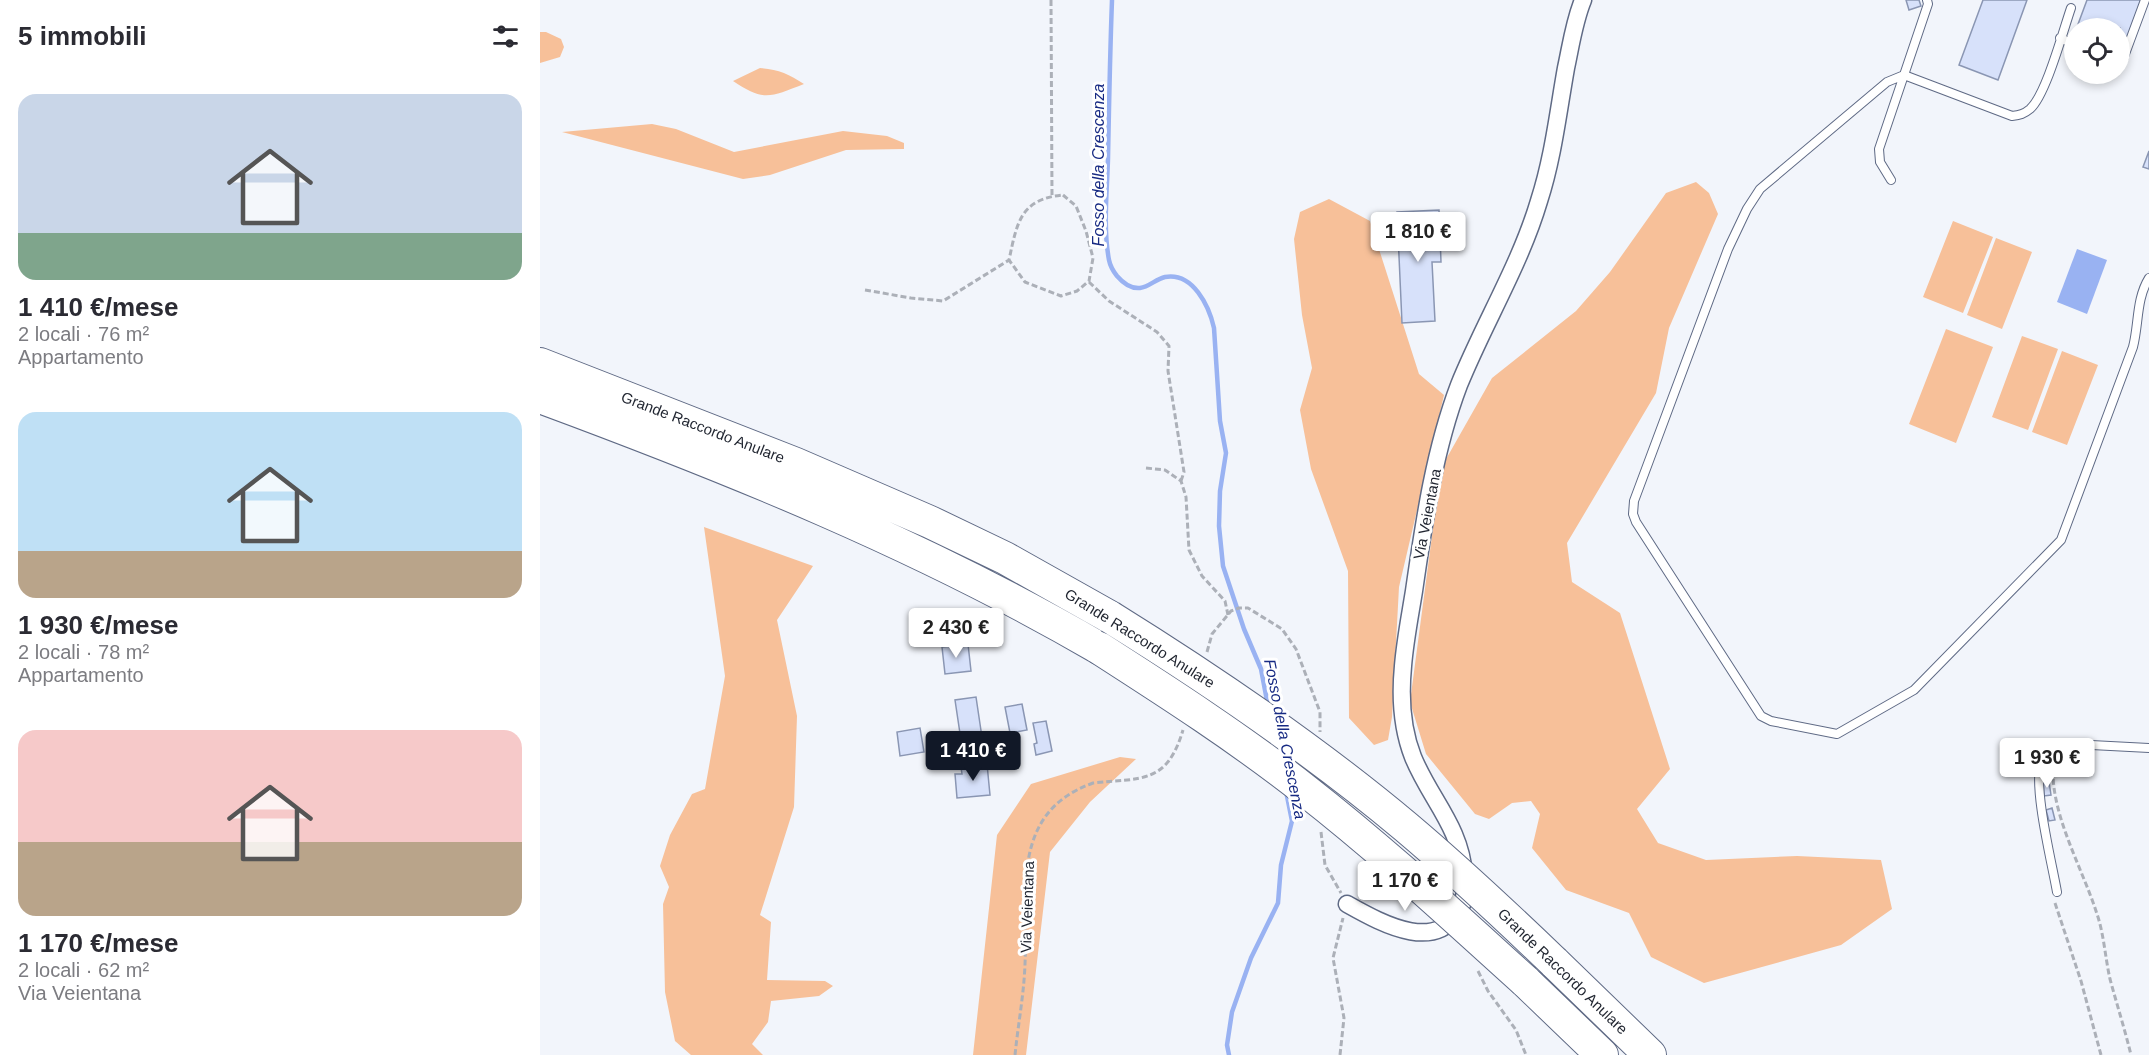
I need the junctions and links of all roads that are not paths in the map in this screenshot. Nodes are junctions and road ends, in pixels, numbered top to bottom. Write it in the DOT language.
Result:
graph roads {
  1 [pos="1583,0"];
  2 [pos="1927,0"];
  3 [pos="2145,0"];
  4 [pos="2071,8"];
  5 [pos="2060,38"];
  6 [pos="2064,40"];
  7 [pos="2130,40"];
  8 [pos="1904,75"];
  9 [pos="1891,180"];
  10 [pos="2149,278"];
  11 [pos="540,364"];
  12 [pos="540,397"];
  13 [pos="2149,748"];
  14 [pos="2057,892"];
  15 [pos="1347,904"];
  16 [pos="1602,1055"];
  17 [pos="1650,1055"];
  1 -- 15 [label="street, Via Veientana"];
  2 -- 8 [label="lane"];
  3 -- 7 [label="lane"];
  4 -- 5 [label="lane"];
  5 -- 6 [label="lane"];
  5 -- 8 [label="lane"];
  8 -- 9 [label="lane"];
  8 -- 10 [label="lane"];
  11 -- 17 [label="highway, Grande Raccordo Anulare, bridge"];
  12 -- 16 [label="highway, Grande Raccordo Anulare, bridge"];
  13 -- 14 [label="lane"];
}
